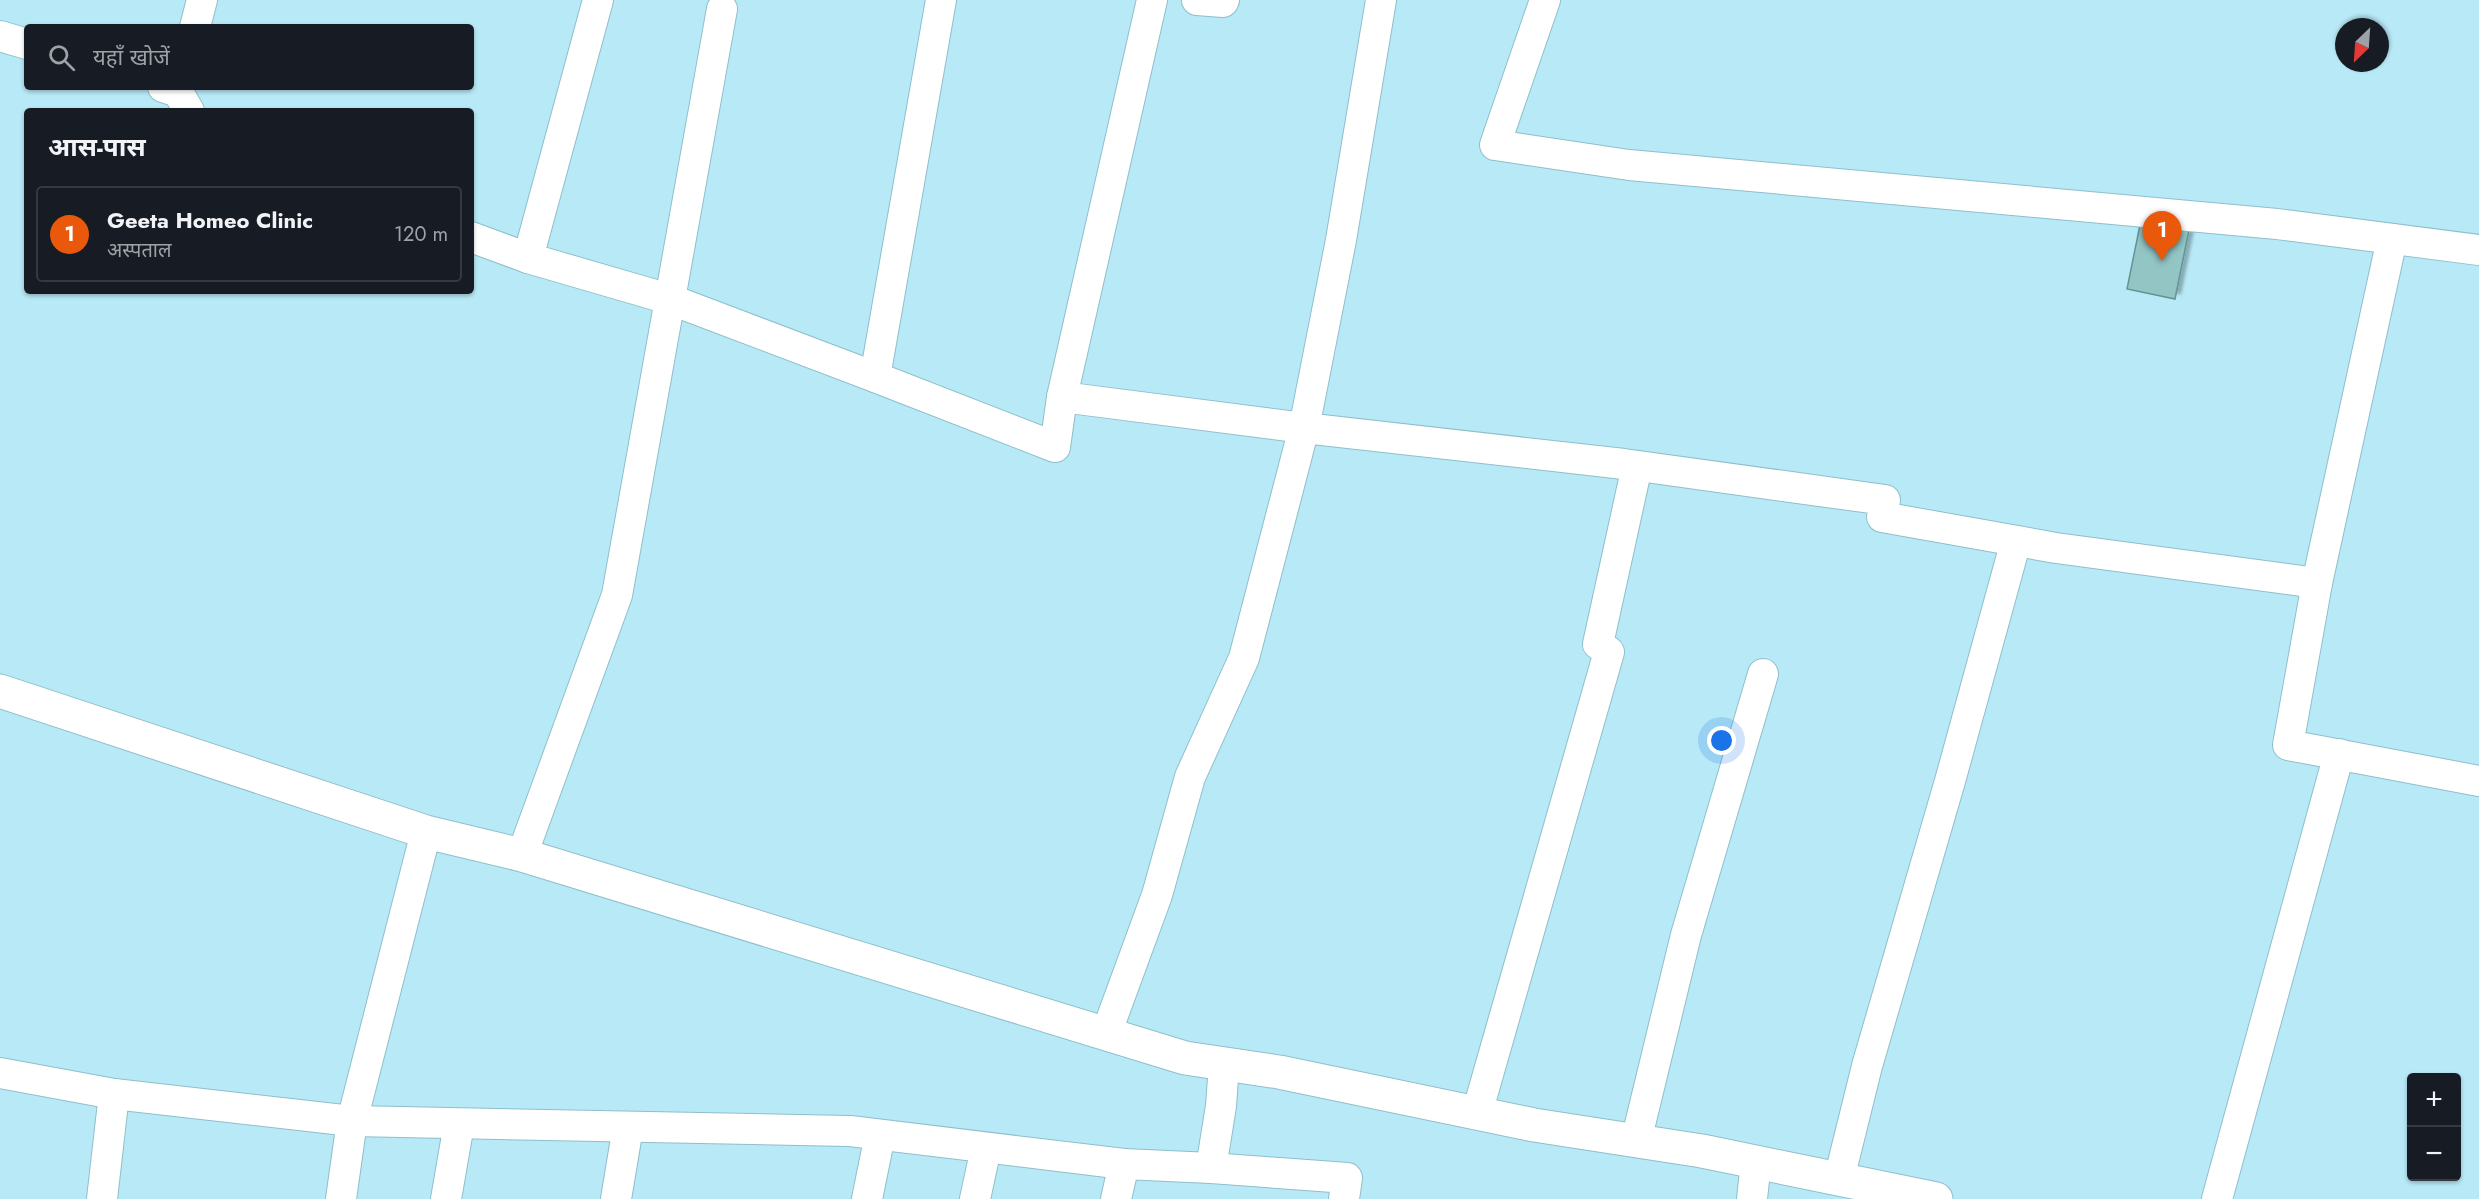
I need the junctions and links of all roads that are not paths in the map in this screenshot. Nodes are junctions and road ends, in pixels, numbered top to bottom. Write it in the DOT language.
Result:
graph roads {
  1 [pos="202,0"];
  2 [pos="598,0"];
  3 [pos="941,0"];
  4 [pos="1152,0"];
  5 [pos="1197,0"];
  6 [pos="1224,0"];
  7 [pos="1381,0"];
  8 [pos="1545,0"];
  9 [pos="722,9"];
  10 [pos="196,24"];
  11 [pos="0,36"];
  12 [pos="24,43"];
  13 [pos="474,238"];
  14 [pos="2392,239"];
  15 [pos="2479,250"];
  16 [pos="528,258"];
  17 [pos="669,299"];
  18 [pos="875,377"];
  19 [pos="1062,397"];
  20 [pos="1304,428"];
  21 [pos="1637,466"];
  22 [pos="2016,541"];
  23 [pos="2317,583"];
  24 [pos="1763,674"];
  25 [pos="0,691"];
  26 [pos="2339,754"];
  27 [pos="2479,781"];
  28 [pos="426,832"];
  29 [pos="522,855"];
  30 [pos="1106,1034"];
  31 [pos="1224,1064"];
  32 [pos="0,1073"];
  33 [pos="114,1094"];
  34 [pos="1477,1113"];
  35 [pos="352,1121"];
  36 [pos="459,1124"];
  37 [pos="628,1127"];
  38 [pos="880,1135"];
  39 [pos="1636,1141"];
  40 [pos="986,1148"];
  41 [pos="1756,1161"];
  42 [pos="1124,1164"];
  43 [pos="1211,1168"];
  44 [pos="1839,1179"];
  45 [pos="102,1199"];
  46 [pos="341,1199"];
  47 [pos="446,1199"];
  48 [pos="616,1199"];
  49 [pos="867,1199"];
  50 [pos="975,1199"];
  51 [pos="1116,1199"];
  52 [pos="1344,1199"];
  53 [pos="1752,1199"];
  54 [pos="1936,1199"];
  55 [pos="2217,1199"];
  1 -- 10 [label="street"];
  2 -- 16 [label="street"];
  3 -- 18 [label="street"];
  4 -- 19 [label="street"];
  5 -- 6 [label="street"];
  7 -- 20 [label="street"];
  8 -- 14 [label="street"];
  9 -- 17 [label="street"];
  11 -- 12 [label="street"];
  13 -- 16 [label="street"];
  14 -- 15 [label="street"];
  14 -- 23 [label="street"];
  16 -- 17 [label="street"];
  17 -- 18 [label="street"];
  17 -- 29 [label="street"];
  18 -- 19 [label="street"];
  19 -- 20 [label="street"];
  20 -- 21 [label="street"];
  20 -- 30 [label="street"];
  21 -- 22 [label="street"];
  21 -- 34 [label="street"];
  22 -- 23 [label="street"];
  22 -- 44 [label="street"];
  23 -- 26 [label="street"];
  24 -- 39 [label="street"];
  25 -- 28 [label="street"];
  26 -- 27 [label="street"];
  26 -- 55 [label="street"];
  28 -- 29 [label="street"];
  28 -- 35 [label="street"];
  29 -- 30 [label="street"];
  30 -- 31 [label="street"];
  31 -- 34 [label="street"];
  31 -- 43 [label="street"];
  32 -- 33 [label="street"];
  33 -- 35 [label="street"];
  33 -- 45 [label="street"];
  34 -- 39 [label="street"];
  35 -- 36 [label="street"];
  35 -- 46 [label="street"];
  36 -- 37 [label="street"];
  36 -- 47 [label="street"];
  37 -- 38 [label="street"];
  37 -- 48 [label="street"];
  38 -- 40 [label="street"];
  38 -- 49 [label="street"];
  39 -- 41 [label="street"];
  40 -- 42 [label="street"];
  40 -- 50 [label="street"];
  41 -- 44 [label="street"];
  41 -- 53 [label="street"];
  42 -- 43 [label="street"];
  42 -- 51 [label="street"];
  43 -- 52 [label="street"];
  44 -- 54 [label="street"];
}
